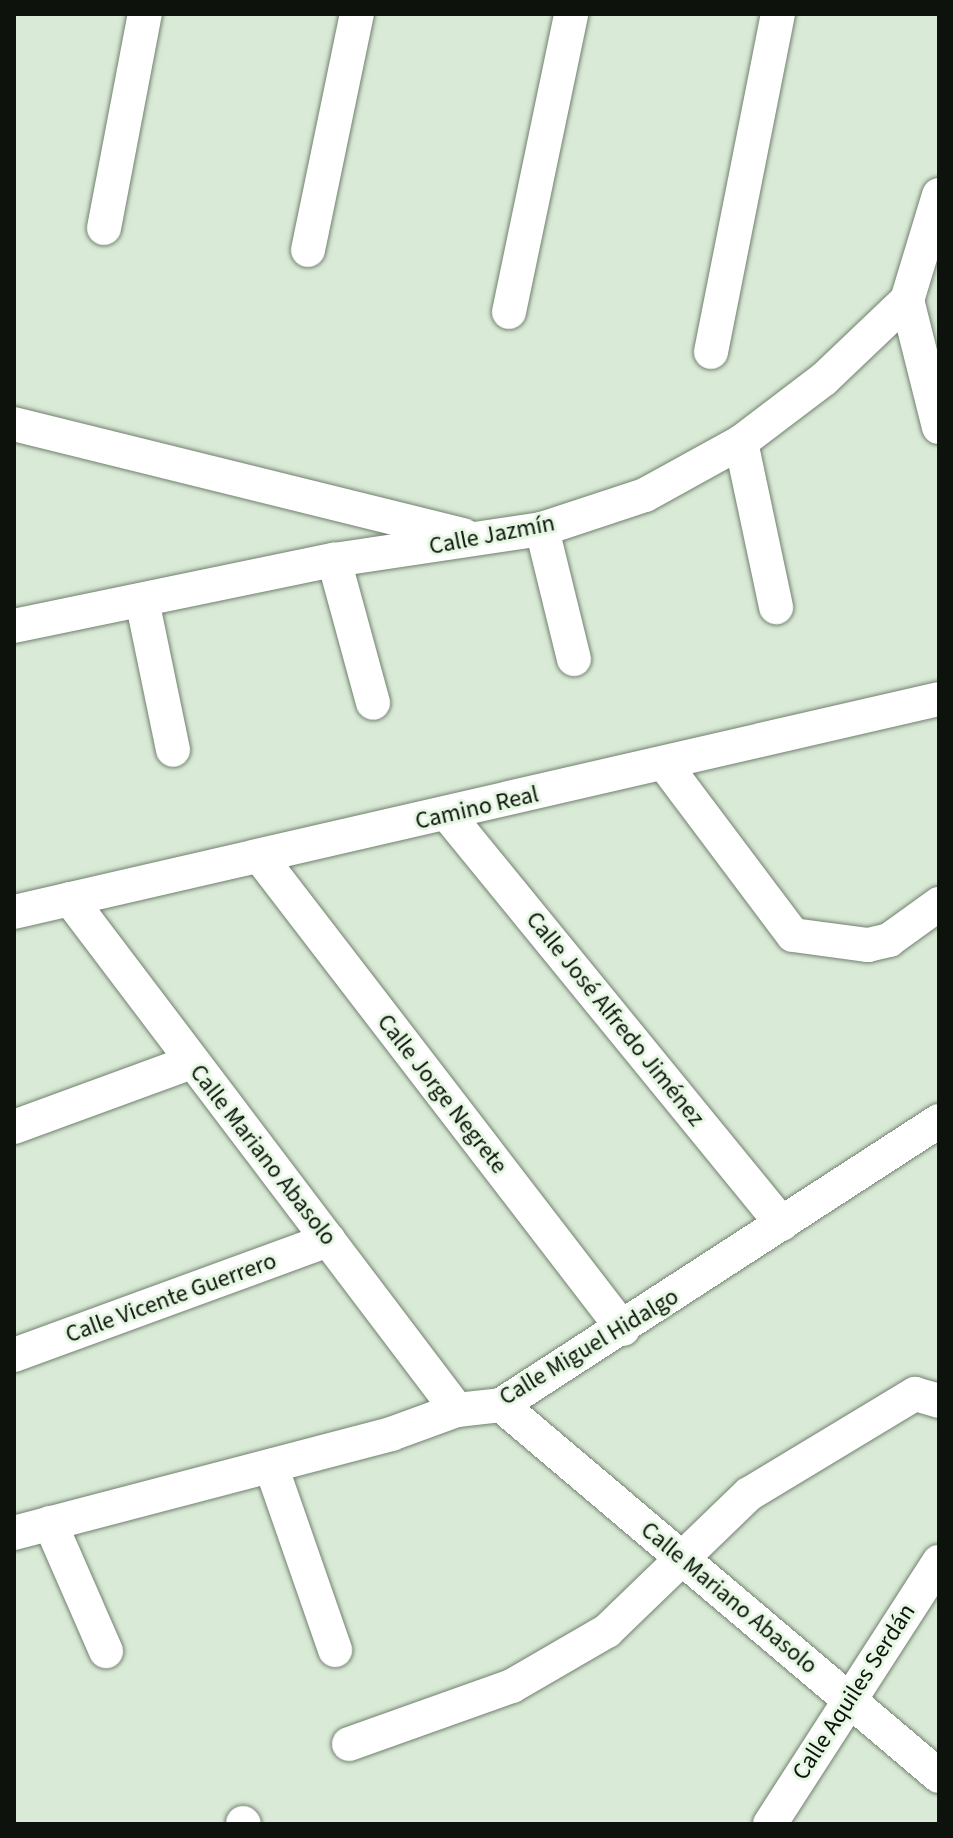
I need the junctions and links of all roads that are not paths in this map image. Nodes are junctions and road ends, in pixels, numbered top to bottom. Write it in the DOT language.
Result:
graph roads {
  1 [pos="145,14"];
  2 [pos="357,14"];
  3 [pos="571,14"];
  4 [pos="778,14"];
  5 [pos="939,195"];
  6 [pos="104,228"];
  7 [pos="308,250"];
  8 [pos="907,300"];
  9 [pos="509,312"];
  10 [pos="711,352"];
  11 [pos="14,424"];
  12 [pos="939,427"];
  13 [pos="741,442"];
  14 [pos="542,529"];
  15 [pos="484,540"];
  16 [pos="334,560"];
  17 [pos="142,600"];
  18 [pos="776,607"];
  19 [pos="14,626"];
  20 [pos="574,659"];
  21 [pos="939,699"];
  22 [pos="373,703"];
  23 [pos="173,750"];
  24 [pos="666,766"];
  25 [pos="448,815"];
  26 [pos="261,858"];
  27 [pos="70,899"];
  28 [pos="939,904"];
  29 [pos="14,912"];
  30 [pos="192,1062"];
  31 [pos="939,1121"];
  32 [pos="14,1127"];
  33 [pos="782,1224"];
  34 [pos="329,1240"];
  35 [pos="623,1329"];
  36 [pos="14,1355"];
  37 [pos="939,1401"];
  38 [pos="501,1405"];
  39 [pos="457,1410"];
  40 [pos="271,1466"];
  41 [pos="50,1523"];
  42 [pos="14,1533"];
  43 [pos="686,1561"];
  44 [pos="939,1562"];
  45 [pos="335,1650"];
  46 [pos="106,1651"];
  47 [pos="846,1698"];
  48 [pos="349,1744"];
  49 [pos="939,1776"];
  50 [pos="770,1824"];
  1 -- 6 [label="street"];
  2 -- 7 [label="street"];
  3 -- 9 [label="street"];
  4 -- 10 [label="street"];
  5 -- 8 [label="street"];
  8 -- 12 [label="street"];
  8 -- 13 [label="street, Calle Jazmín"];
  11 -- 15 [label="street"];
  13 -- 14 [label="street, Calle Jazmín"];
  13 -- 18 [label="street"];
  14 -- 15 [label="street, Calle Jazmín"];
  14 -- 20 [label="street"];
  15 -- 16 [label="street, Calle Jazmín"];
  16 -- 17 [label="street, Calle Jazmín"];
  16 -- 22 [label="street"];
  17 -- 19 [label="street, Calle Jazmín"];
  17 -- 23 [label="street"];
  21 -- 24 [label="street, Camino Real"];
  24 -- 25 [label="street, Camino Real"];
  24 -- 28 [label="street"];
  25 -- 26 [label="street, Camino Real"];
  25 -- 33 [label="street, Calle José Alfredo Jiménez"];
  26 -- 27 [label="street, Camino Real"];
  26 -- 35 [label="street, Calle Jorge Negrete"];
  27 -- 29 [label="street, Camino Real"];
  27 -- 30 [label="street, Calle Mariano Abasolo"];
  30 -- 32 [label="street"];
  30 -- 34 [label="street, Calle Mariano Abasolo"];
  31 -- 33 [label="street, Calle Miguel Hidalgo"];
  33 -- 35 [label="street, Calle Miguel Hidalgo"];
  34 -- 36 [label="street, Calle Vicente Guerrero"];
  34 -- 39 [label="street, Calle Mariano Abasolo"];
  35 -- 38 [label="street, Calle Miguel Hidalgo"];
  37 -- 43 [label="street"];
  38 -- 39 [label="street, Calle Miguel Hidalgo"];
  38 -- 43 [label="street, Calle Mariano Abasolo"];
  39 -- 40 [label="street, Calle Miguel Hidalgo"];
  40 -- 41 [label="street, Calle Miguel Hidalgo"];
  40 -- 45 [label="street"];
  41 -- 42 [label="street, Calle Miguel Hidalgo"];
  41 -- 46 [label="street"];
  43 -- 47 [label="street, Calle Mariano Abasolo"];
  43 -- 48 [label="street"];
  44 -- 47 [label="street, Calle Aquiles Serdán"];
  47 -- 49 [label="street, Calle Mariano Abasolo"];
  47 -- 50 [label="street, Calle Aquiles Serdán"];
}
